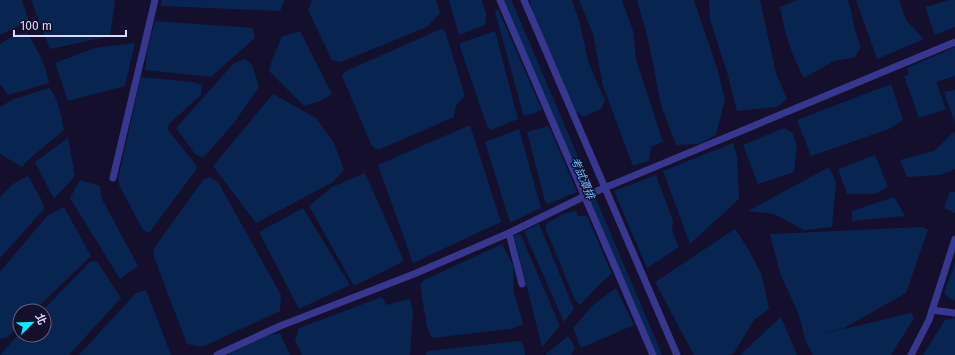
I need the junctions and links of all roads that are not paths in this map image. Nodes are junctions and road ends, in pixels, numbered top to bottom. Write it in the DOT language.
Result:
graph roads {
  1 [pos="155,0"];
  2 [pos="500,0"];
  3 [pos="524,0"];
  4 [pos="955,42"];
  5 [pos="113,178"];
  6 [pos="604,189"];
  7 [pos="586,195"];
  8 [pos="509,233"];
  9 [pos="955,239"];
  10 [pos="522,284"];
  11 [pos="932,310"];
  12 [pos="955,313"];
  13 [pos="217,355"];
  14 [pos="653,355"];
  15 [pos="677,355"];
  16 [pos="911,355"];
  1 -- 5 [label="street"];
  2 -- 7 [label="street"];
  3 -- 6 [label="street"];
  4 -- 6 [label="street"];
  6 -- 7 [label="street"];
  6 -- 15 [label="street"];
  7 -- 8 [label="street"];
  7 -- 14 [label="street"];
  8 -- 10 [label="street"];
  8 -- 13 [label="street"];
  9 -- 11 [label="street"];
  11 -- 12 [label="street"];
  11 -- 16 [label="street"];
}
